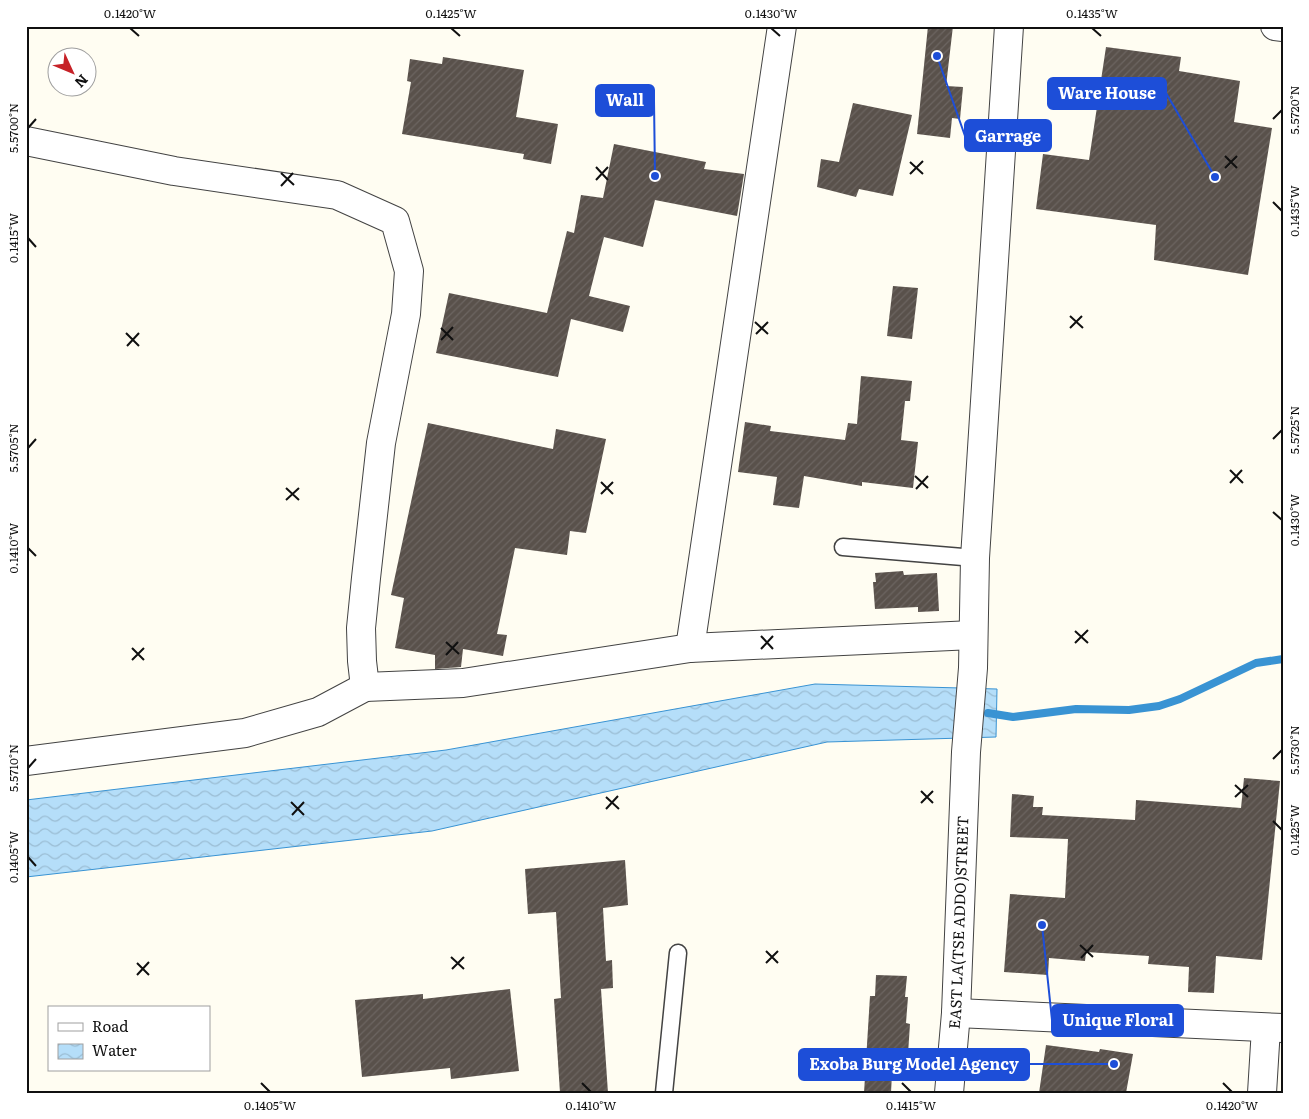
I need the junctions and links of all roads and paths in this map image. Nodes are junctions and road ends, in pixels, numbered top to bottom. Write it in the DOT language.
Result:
graph roads {
  1 [pos="782,26"];
  2 [pos="1010,26"];
  3 [pos="1275,26"];
  4 [pos="1283,27"];
  5 [pos="26,141"];
  6 [pos="843,547"];
  7 [pos="976,558"];
  8 [pos="973,635"];
  9 [pos="690,648"];
  10 [pos="365,687"];
  11 [pos="26,761"];
  12 [pos="678,953"];
  13 [pos="956,1013"];
  14 [pos="1275,1028"];
  15 [pos="664,1093"];
  16 [pos="949,1093"];
  17 [pos="1262,1093"];
  1 -- 9 [label="street"];
  2 -- 7 [label="street, EAST LA(TSE ADDO)STREET"];
  3 -- 4 [label="street"];
  5 -- 10 [label="street"];
  6 -- 7 [label="lane"];
  7 -- 8 [label="street, EAST LA(TSE ADDO)STREET"];
  8 -- 9 [label="street"];
  8 -- 13 [label="street, EAST LA(TSE ADDO)STREET"];
  9 -- 10 [label="street"];
  10 -- 11 [label="street"];
  12 -- 15 [label="lane"];
  13 -- 14 [label="street"];
  13 -- 16 [label="street, EAST LA(TSE ADDO)STREET"];
  14 -- 17 [label="street"];
}
